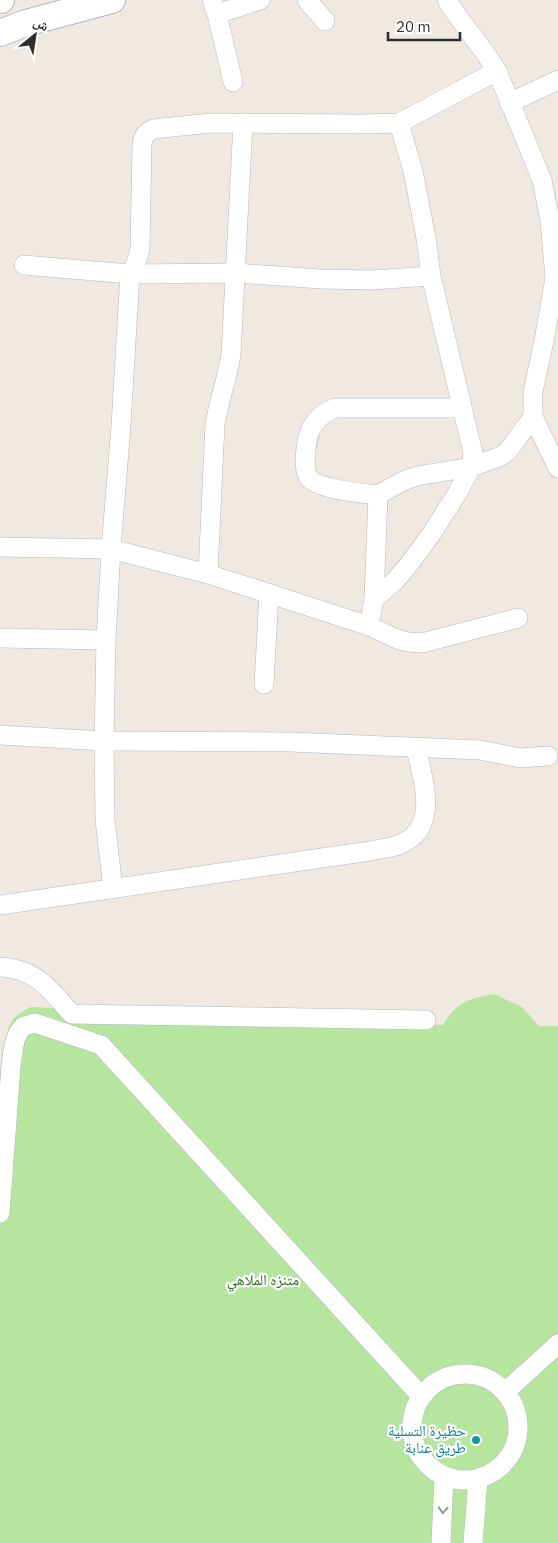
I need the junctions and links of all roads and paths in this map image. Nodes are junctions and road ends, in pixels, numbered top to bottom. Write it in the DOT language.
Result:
graph roads {
  1 [pos="112,0"];
  2 [pos="260,0"];
  3 [pos="307,0"];
  4 [pos="447,0"];
  5 [pos="215,7"];
  6 [pos="324,21"];
  7 [pos="0,33"];
  8 [pos="497,71"];
  9 [pos="558,80"];
  10 [pos="233,82"];
  11 [pos="509,103"];
  12 [pos="242,123"];
  13 [pos="399,123"];
  14 [pos="24,265"];
  15 [pos="236,273"];
  16 [pos="130,274"];
  17 [pos="431,276"];
  18 [pos="461,408"];
  19 [pos="534,417"];
  20 [pos="471,467"];
  21 [pos="558,468"];
  22 [pos="378,495"];
  23 [pos="0,547"];
  24 [pos="111,549"];
  25 [pos="208,574"];
  26 [pos="269,593"];
  27 [pos="374,599"];
  28 [pos="518,618"];
  29 [pos="369,626"];
  30 [pos="0,638"];
  31 [pos="106,640"];
  32 [pos="264,684"];
  33 [pos="0,735"];
  34 [pos="104,740"];
  35 [pos="416,749"];
  36 [pos="548,756"];
  37 [pos="113,889"];
  38 [pos="0,905"];
  39 [pos="0,967"];
  40 [pos="426,1020"];
  41 [pos="0,1213"];
  42 [pos="558,1344"];
  43 [pos="505,1392"];
  44 [pos="421,1396"];
  45 [pos="444,1477"];
  46 [pos="478,1479"];
  47 [pos="441,1543"];
  48 [pos="472,1543"];
  1 -- 7 [label="main road"];
  2 -- 5 [label="street"];
  3 -- 6 [label="street"];
  4 -- 8 [label="street"];
  5 -- 10 [label="street"];
  8 -- 11 [label="street"];
  8 -- 13 [label="street"];
  9 -- 11 [label="street"];
  11 -- 19 [label="street"];
  12 -- 13 [label="street"];
  12 -- 15 [label="street"];
  12 -- 16 [label="street"];
  13 -- 17 [label="street"];
  14 -- 16 [label="street"];
  15 -- 16 [label="street"];
  15 -- 17 [label="street"];
  15 -- 25 [label="street"];
  16 -- 24 [label="street"];
  17 -- 18 [label="street"];
  18 -- 20 [label="street"];
  18 -- 22 [label="street"];
  19 -- 20 [label="street"];
  19 -- 21 [label="street"];
  20 -- 22 [label="street"];
  20 -- 27 [label="street"];
  22 -- 27 [label="street"];
  23 -- 24 [label="street"];
  24 -- 25 [label="street"];
  24 -- 31 [label="street"];
  25 -- 26 [label="street"];
  26 -- 29 [label="street"];
  26 -- 32 [label="street"];
  27 -- 29 [label="street"];
  28 -- 29 [label="street"];
  30 -- 31 [label="street"];
  31 -- 34 [label="street"];
  33 -- 34 [label="street"];
  34 -- 35 [label="street"];
  34 -- 37 [label="street"];
  35 -- 36 [label="street"];
  35 -- 37 [label="street"];
  37 -- 38 [label="street"];
  39 -- 40 [label="street"];
  41 -- 44 [label="street"];
  42 -- 43 [label="street"];
  43 -- 44 [label="street"];
  43 -- 46 [label="street"];
  44 -- 45 [label="street"];
  45 -- 46 [label="street"];
  45 -- 47 [label="street, one-way"];
  46 -- 48 [label="street"];
}
